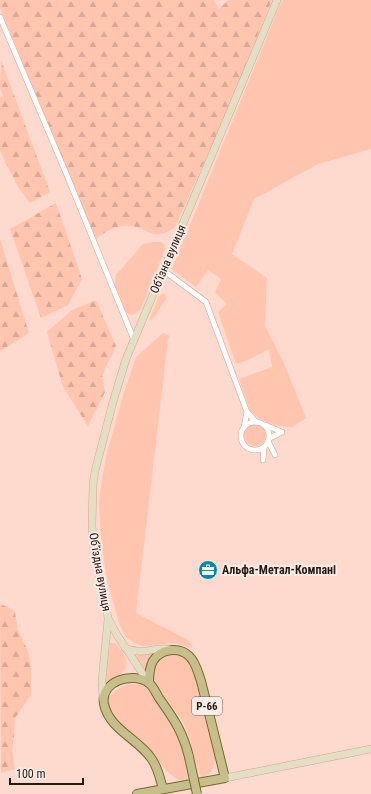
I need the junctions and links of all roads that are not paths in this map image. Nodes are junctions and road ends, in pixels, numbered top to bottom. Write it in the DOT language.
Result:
graph roads {
  1 [pos="277,0"];
  2 [pos="0,17"];
  3 [pos="163,270"];
  4 [pos="134,340"];
  5 [pos="246,412"];
  6 [pos="256,422"];
  7 [pos="265,425"];
  8 [pos="244,427"];
  9 [pos="267,443"];
  10 [pos="257,451"];
  11 [pos="92,526"];
  12 [pos="108,618"];
  13 [pos="125,648"];
  14 [pos="171,650"];
  15 [pos="149,683"];
  16 [pos="104,702"];
  17 [pos="371,749"];
  18 [pos="224,778"];
  19 [pos="163,789"];
  20 [pos="137,794"];
  21 [pos="197,794"];
  1 -- 3 [label="main road, Об’їзна вулиця"];
  2 -- 4 [label="street"];
  3 -- 4 [label="main road, Об’їзна вулиця"];
  3 -- 5 [label="street"];
  4 -- 11 [label="main road, Об’їзна вулиця"];
  5 -- 6 [label="street"];
  5 -- 8 [label="street"];
  6 -- 7 [label="street"];
  6 -- 8 [label="street"];
  7 -- 9 [label="street"];
  7 -- 9 [label="street"];
  8 -- 10 [label="street"];
  9 -- 10 [label="street"];
  9 -- 10 [label="street"];
  11 -- 12 [label="main road, Об’їздна вулиця"];
  12 -- 13 [label="main road"];
  12 -- 16 [label="main road"];
  13 -- 14 [label="main road"];
  13 -- 15 [label="main road"];
  14 -- 15 [label="main road"];
  14 -- 18 [label="main road, Р-66"];
  15 -- 16 [label="main road"];
  15 -- 21 [label="main road, Р-66, bridge"];
  16 -- 19 [label="main road"];
  17 -- 18 [label="main road"];
  18 -- 19 [label="main road"];
  19 -- 20 [label="main road"];
}
